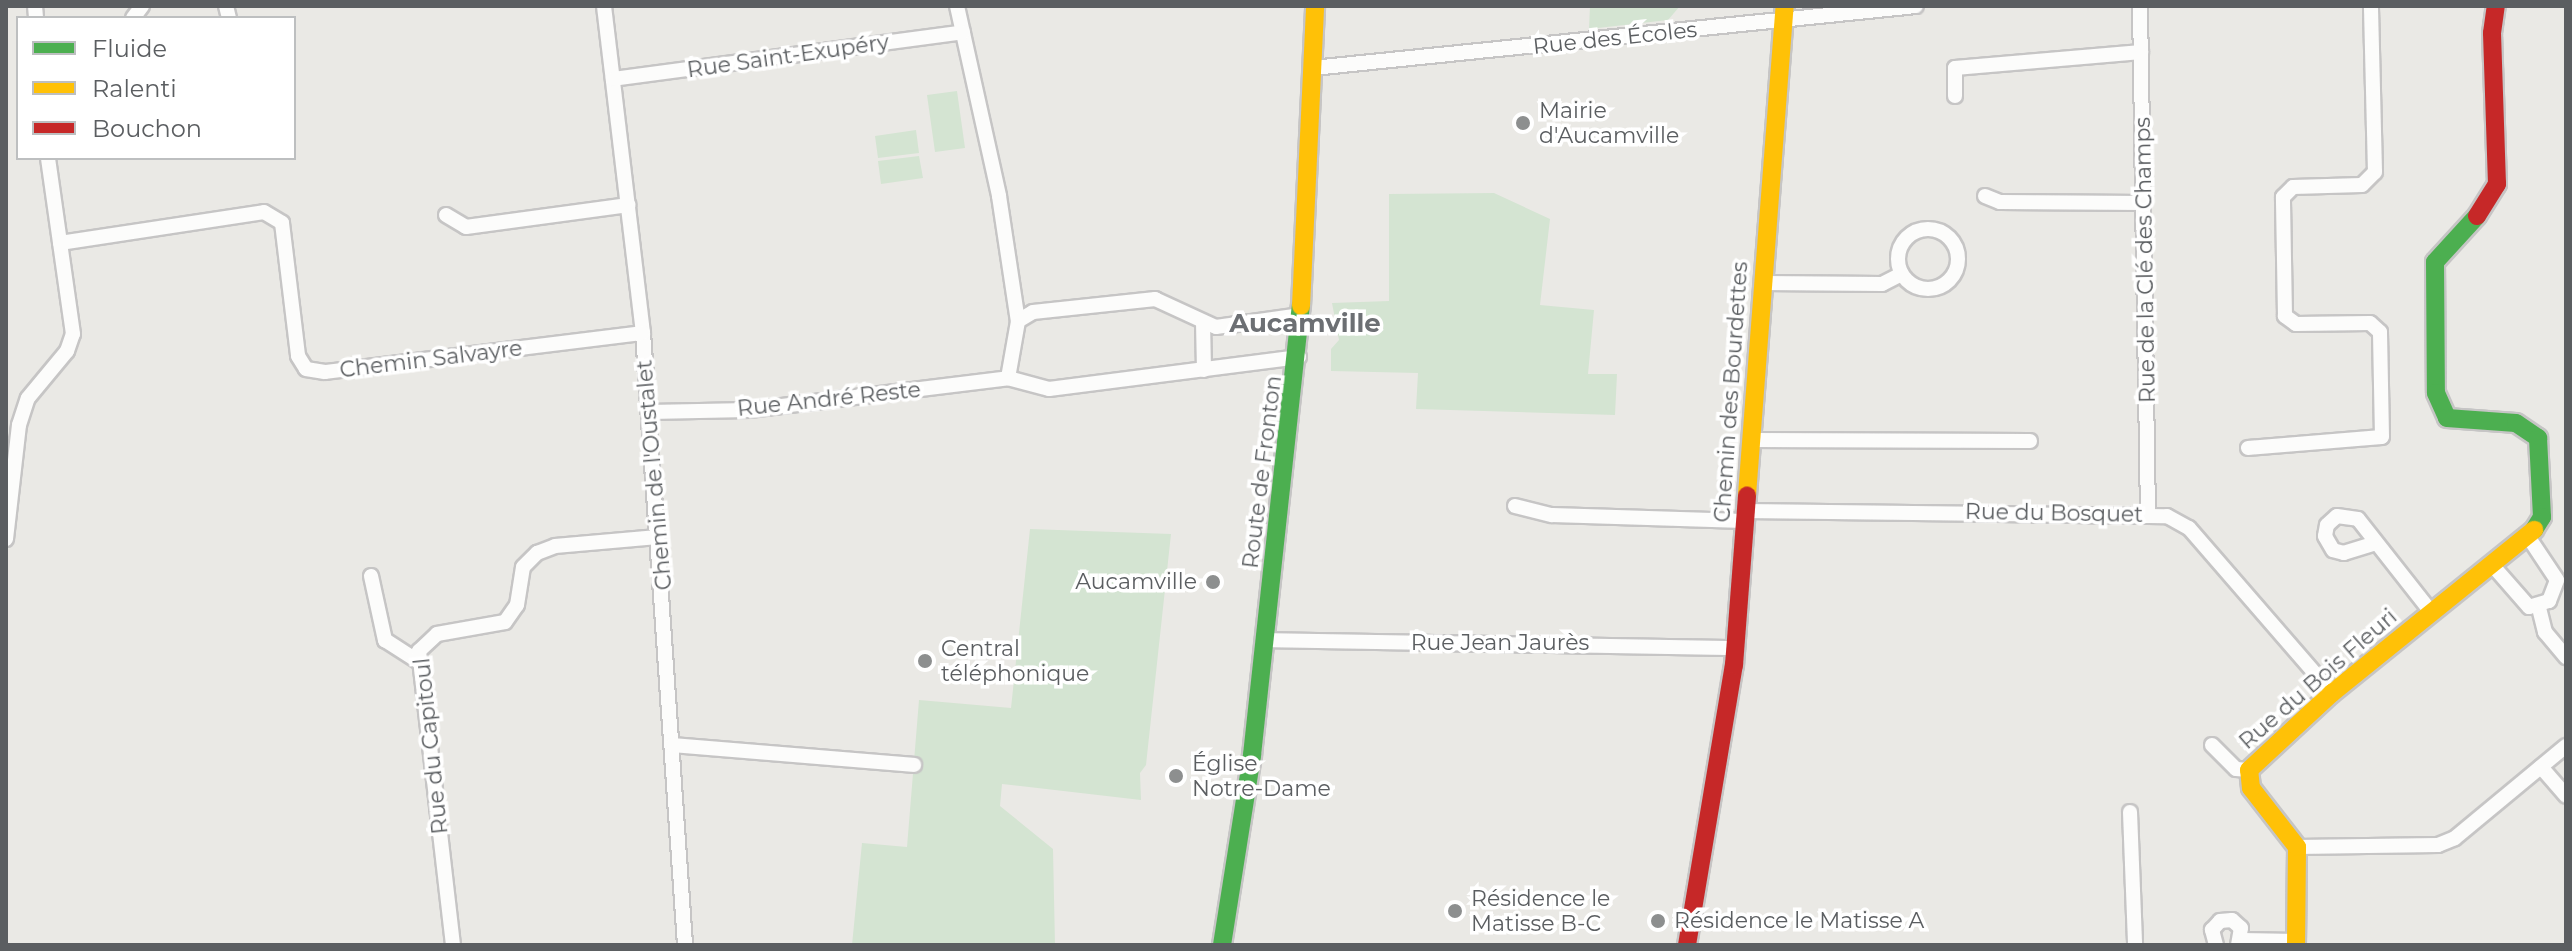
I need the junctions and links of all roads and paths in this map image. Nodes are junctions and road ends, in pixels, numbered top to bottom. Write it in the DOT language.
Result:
graph roads {
  1 [pos="604,6"];
  2 [pos="957,6"];
  3 [pos="1315,6"];
  4 [pos="1916,6"];
  5 [pos="2140,6"];
  6 [pos="2371,6"];
  7 [pos="2496,6"];
  8 [pos="1784,13"];
  9 [pos="963,32"];
  10 [pos="2141,52"];
  11 [pos="1313,68"];
  12 [pos="613,79"];
  13 [pos="1955,96"];
  14 [pos="48,160"];
  15 [pos="1985,196"];
  16 [pos="2143,203"];
  17 [pos="629,205"];
  18 [pos="446,215"];
  19 [pos="60,243"];
  20 [pos="1902,274"];
  21 [pos="1763,283"];
  22 [pos="1301,315"];
  23 [pos="1018,321"];
  24 [pos="1203,322"];
  25 [pos="643,333"];
  26 [pos="1299,357"];
  27 [pos="1204,370"];
  28 [pos="1008,378"];
  29 [pos="649,412"];
  30 [pos="1752,440"];
  31 [pos="2030,441"];
  32 [pos="2248,448"];
  33 [pos="1515,506"];
  34 [pos="2148,514"];
  35 [pos="1745,516"];
  36 [pos="658,537"];
  37 [pos="2529,538"];
  38 [pos="6,539"];
  39 [pos="2376,543"];
  40 [pos="2494,567"];
  41 [pos="371,576"];
  42 [pos="2562,579"];
  43 [pos="2539,608"];
  44 [pos="2432,613"];
  45 [pos="1266,640"];
  46 [pos="1735,648"];
  47 [pos="2566,657"];
  48 [pos="419,662"];
  49 [pos="2332,693"];
  50 [pos="673,745"];
  51 [pos="2212,745"];
  52 [pos="2566,746"];
  53 [pos="914,765"];
  54 [pos="2541,767"];
  55 [pos="2249,770"];
  56 [pos="2566,796"];
  57 [pos="2130,812"];
  58 [pos="2297,847"];
  59 [pos="2240,943"];
  60 [pos="2296,943"];
  61 [pos="453,945"];
  62 [pos="685,945"];
  63 [pos="1222,945"];
  64 [pos="1687,945"];
  65 [pos="2135,945"];
  66 [pos="2216,945"];
  1 -- 12 [label="street, Chemin de l'Oustalet"];
  2 -- 9 [label="street"];
  3 -- 11 [label="street, Route de Fronton"];
  4 -- 8 [label="street, Rue des Écoles"];
  5 -- 10 [label="street, Rue de la Clé des Champs"];
  6 -- 32 [label="street"];
  7 -- 37 [label="street"];
  8 -- 11 [label="street, Rue des Écoles"];
  8 -- 21 [label="street, Chemin des Bourdettes"];
  9 -- 12 [label="street, Rue Saint-Exupéry"];
  9 -- 23 [label="street"];
  10 -- 13 [label="street"];
  10 -- 16 [label="street, Rue de la Clé des Champs"];
  11 -- 22 [label="street, Route de Fronton"];
  12 -- 17 [label="street, Chemin de l'Oustalet"];
  14 -- 19 [label="street"];
  15 -- 16 [label="street"];
  16 -- 34 [label="street, Rue de la Clé des Champs"];
  17 -- 18 [label="street"];
  17 -- 25 [label="street, Chemin de l'Oustalet"];
  19 -- 25 [label="street, Chemin Salvayre"];
  19 -- 38 [label="street"];
  20 -- 20 [label="street"];
  20 -- 21 [label="street"];
  21 -- 30 [label="street, Chemin des Bourdettes"];
  22 -- 24 [label="street"];
  22 -- 26 [label="street, Route de Fronton"];
  23 -- 24 [label="street"];
  23 -- 28 [label="street"];
  24 -- 27 [label="street"];
  25 -- 29 [label="street, Chemin de l'Oustalet"];
  26 -- 27 [label="street"];
  26 -- 45 [label="street, Route de Fronton"];
  27 -- 28 [label="street"];
  28 -- 29 [label="street, Rue André Reste"];
  29 -- 36 [label="street, Chemin de l'Oustalet"];
  30 -- 31 [label="street"];
  30 -- 35 [label="street, Chemin des Bourdettes"];
  33 -- 35 [label="street, Rue du Bosquet"];
  34 -- 35 [label="street, Rue du Bosquet"];
  34 -- 49 [label="street, Rue du Bosquet"];
  35 -- 46 [label="street, Chemin des Bourdettes"];
  36 -- 48 [label="street, Rue du Capitoul"];
  36 -- 50 [label="street, Chemin de l'Oustalet"];
  37 -- 40 [label="street, Rue du Bois Fleuri"];
  37 -- 42 [label="street"];
  39 -- 44 [label="street"];
  40 -- 43 [label="street"];
  40 -- 44 [label="street, Rue du Bois Fleuri"];
  41 -- 48 [label="street"];
  42 -- 43 [label="street"];
  43 -- 47 [label="street"];
  44 -- 49 [label="street, Rue du Bois Fleuri"];
  45 -- 46 [label="street, Rue Jean Jaurès"];
  45 -- 63 [label="street, Route de Fronton"];
  46 -- 64 [label="street, Chemin des Bourdettes"];
  48 -- 61 [label="street, Rue du Capitoul"];
  49 -- 55 [label="street, Rue du Bois Fleuri"];
  50 -- 53 [label="street"];
  50 -- 62 [label="street, Chemin de l'Oustalet"];
  51 -- 55 [label="street"];
  52 -- 54 [label="street"];
  54 -- 56 [label="street"];
  54 -- 58 [label="street"];
  55 -- 58 [label="street, Rue du Bois Fleuri"];
  57 -- 65 [label="street"];
  58 -- 60 [label="street"];
  59 -- 60 [label="street"];
  59 -- 66 [label="street"];
}
